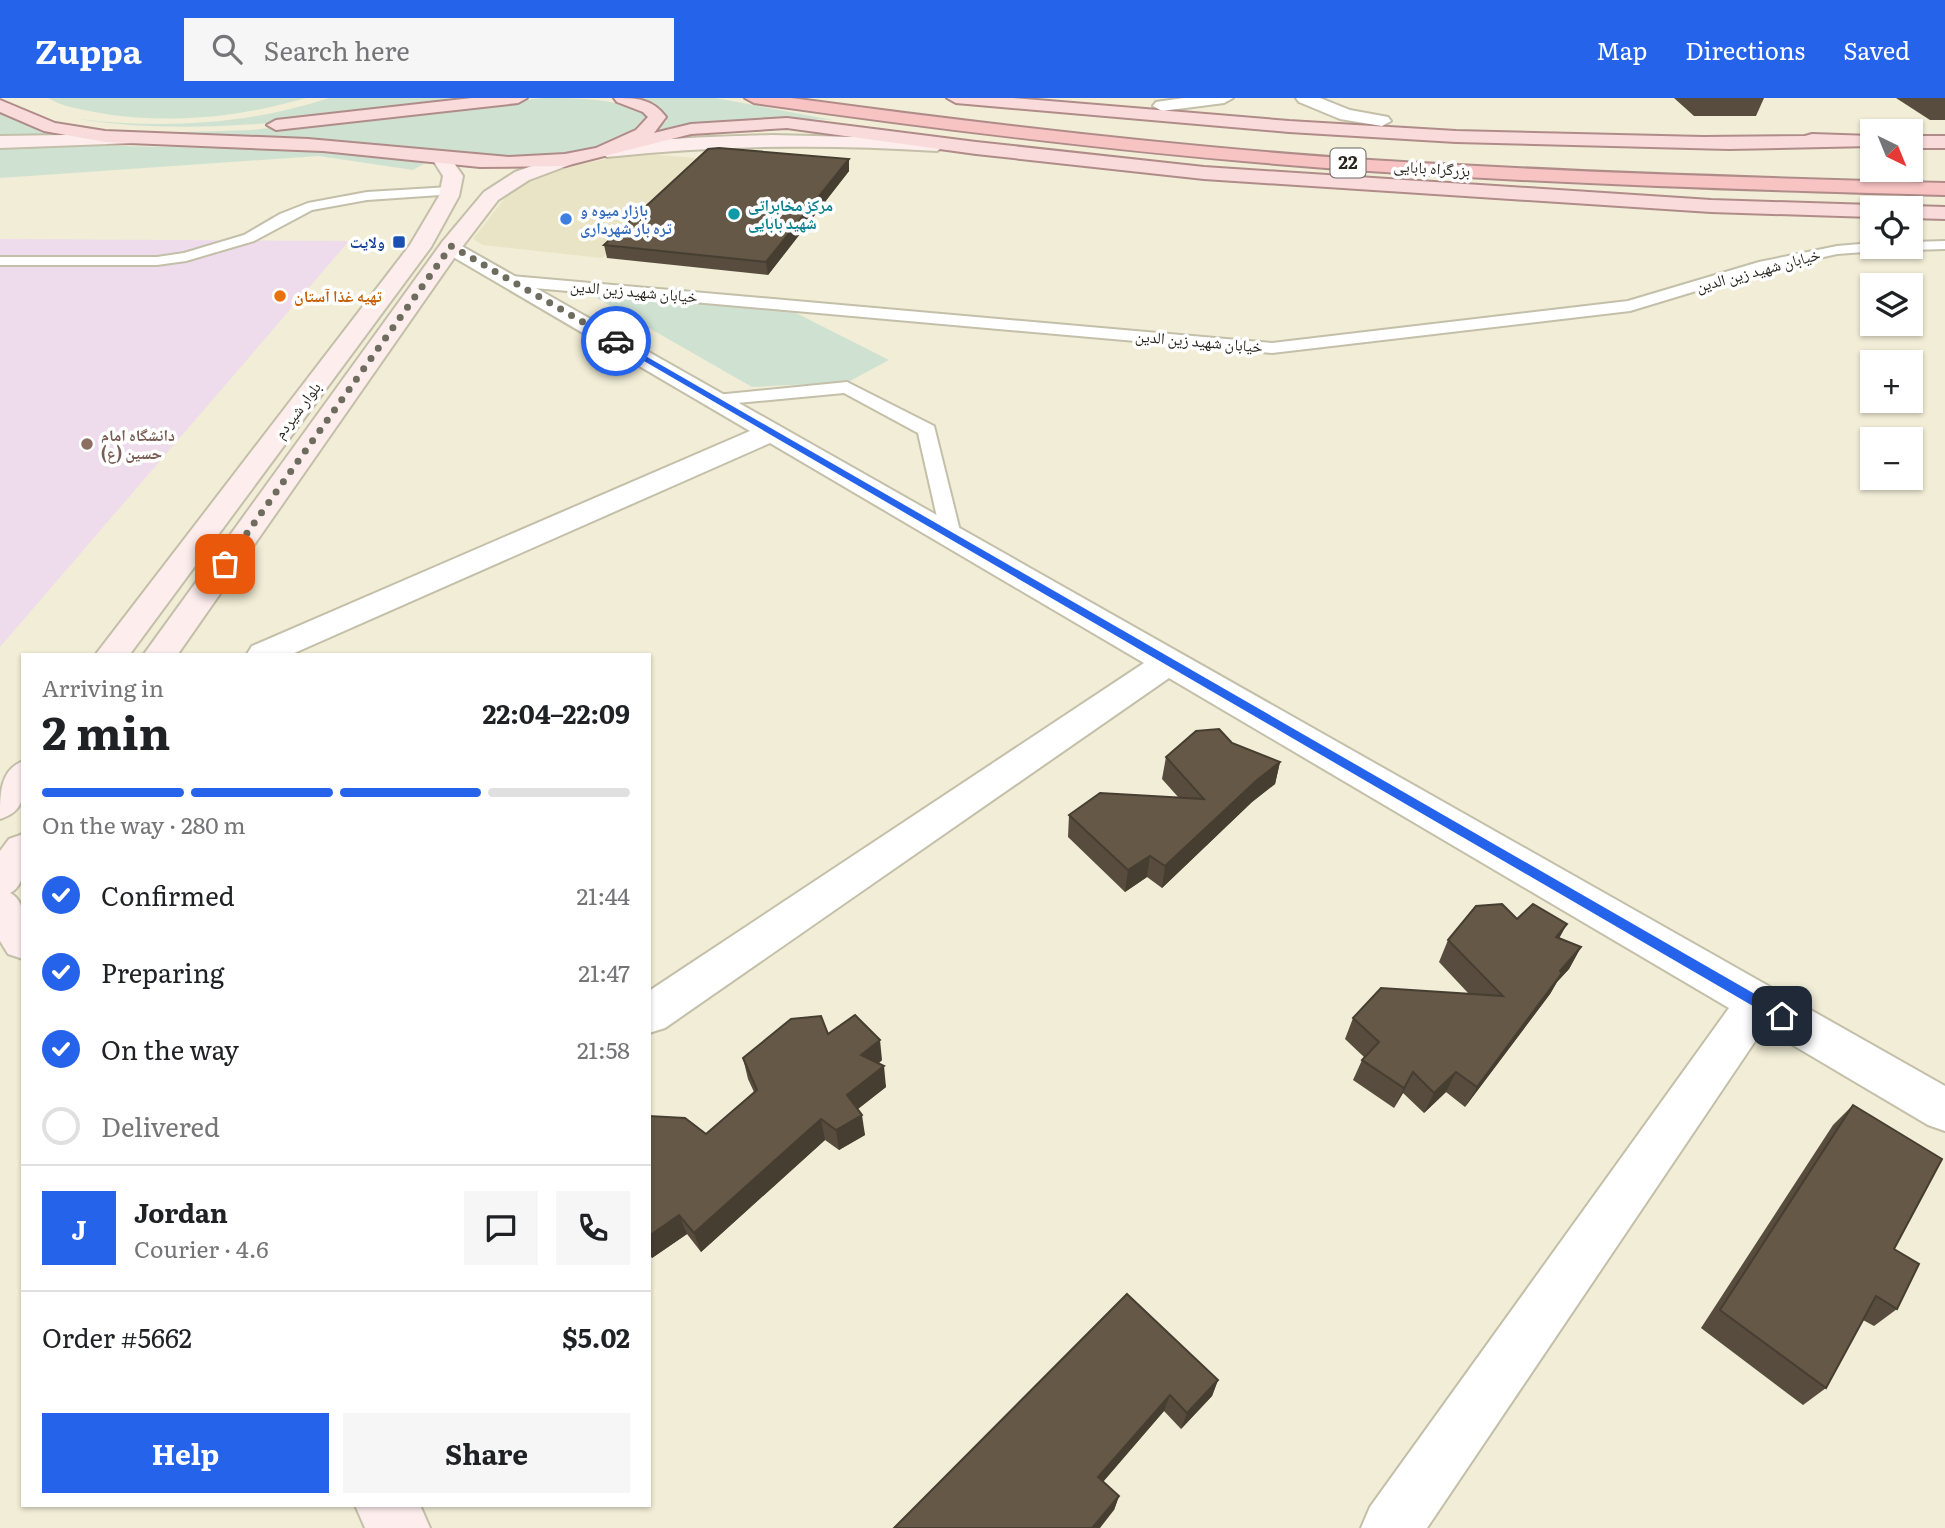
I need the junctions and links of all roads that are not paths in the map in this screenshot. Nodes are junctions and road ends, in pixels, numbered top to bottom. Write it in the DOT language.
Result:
graph roads {
  1 [pos="25,98"];
  2 [pos="518,98"];
  3 [pos="623,98"];
  4 [pos="754,98"];
  5 [pos="884,98"];
  6 [pos="956,98"];
  7 [pos="1086,98"];
  8 [pos="1224,98"];
  9 [pos="1305,98"];
  10 [pos="0,105"];
  11 [pos="295,105"];
  12 [pos="1162,106"];
  13 [pos="44,109"];
  14 [pos="260,113"];
  15 [pos="77,114"];
  16 [pos="1382,121"];
  17 [pos="128,139"];
  18 [pos="1835,140"];
  19 [pos="1860,141"];
  20 [pos="0,142"];
  21 [pos="1923,142"];
  22 [pos="1945,142"];
  23 [pos="976,148"];
  24 [pos="607,151"];
  25 [pos="443,160"];
  26 [pos="565,160"];
  27 [pos="1738,162"];
  28 [pos="1945,190"];
  29 [pos="450,194"];
  30 [pos="1539,196"];
  31 [pos="497,198"];
  32 [pos="1860,210"];
  33 [pos="1923,213"];
  34 [pos="1945,214"];
  35 [pos="1945,245"];
  36 [pos="435,246"];
  37 [pos="1923,246"];
  38 [pos="1860,248"];
  39 [pos="0,261"];
  40 [pos="511,281"];
  41 [pos="716,400"];
  42 [pos="771,432"];
  43 [pos="951,535"];
  44 [pos="114,653"];
  45 [pos="162,653"];
  46 [pos="266,653"];
  47 [pos="1169,662"];
  48 [pos="21,777"];
  49 [pos="0,804"];
  50 [pos="21,852"];
  51 [pos="0,881"];
  52 [pos="0,906"];
  53 [pos="21,939"];
  54 [pos="1758,1002"];
  55 [pos="651,1014"];
  56 [pos="1945,1110"];
  57 [pos="386,1507"];
  58 [pos="400,1528"];
  59 [pos="1391,1528"];
  1 -- 13 [label="main road"];
  2 -- 13 [label="main road"];
  3 -- 24 [label="main road"];
  4 -- 28 [label="highway, بزرگراه بابایی / 22"];
  5 -- 27 [label="highway, بزرگراه بابایی / 22"];
  6 -- 18 [label="main road"];
  7 -- 12 [label="main road"];
  8 -- 12 [label="street"];
  9 -- 16 [label="street"];
  10 -- 17 [label="main road"];
  11 -- 14 [label="main road"];
  12 -- 16 [label="main road"];
  13 -- 15 [label="main road"];
  16 -- 18 [label="main road"];
  17 -- 20 [label="main road"];
  17 -- 25 [label="main road"];
  18 -- 19 [label="main road"];
  21 -- 22 [label="main road"];
  23 -- 24 [label="main road"];
  23 -- 24 [label="main road"];
  23 -- 30 [label="main road"];
  24 -- 26 [label="main road"];
  25 -- 26 [label="main road"];
  25 -- 29 [label="main road"];
  26 -- 31 [label="main road, بلوار شیردم"];
  28 -- 30 [label="main road"];
  29 -- 31 [label="main road"];
  29 -- 36 [label="main road, بلوار شیردم"];
  29 -- 39 [label="lane"];
  30 -- 32 [label="main road"];
  31 -- 36 [label="main road, بلوار شیردم"];
  33 -- 34 [label="main road"];
  35 -- 37 [label="lane"];
  36 -- 40 [label="street"];
  36 -- 44 [label="main road, بلوار شیردم"];
  36 -- 45 [label="main road, بلوار شیردم"];
  38 -- 40 [label="lane, خیابان شهید زین الدین"];
  40 -- 41 [label="street"];
  41 -- 42 [label="street"];
  41 -- 43 [label="lane"];
  42 -- 43 [label="street"];
  42 -- 46 [label="street"];
  43 -- 47 [label="street"];
  47 -- 54 [label="street"];
  47 -- 55 [label="street"];
  48 -- 49 [label="main road"];
  50 -- 51 [label="main road"];
  52 -- 53 [label="main road"];
  54 -- 56 [label="street"];
  54 -- 59 [label="street"];
  57 -- 58 [label="main road"];
}
